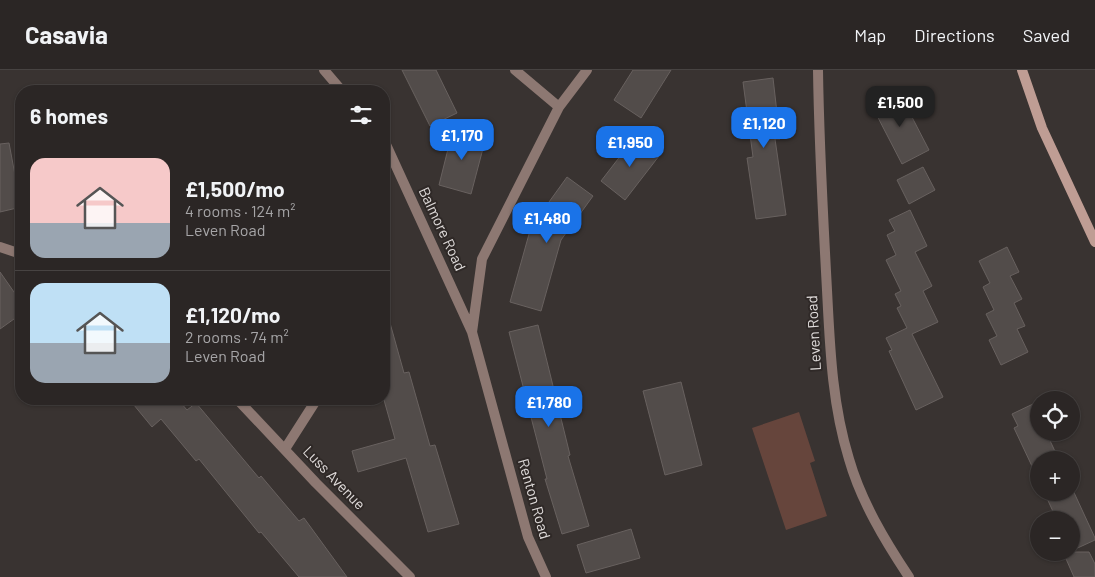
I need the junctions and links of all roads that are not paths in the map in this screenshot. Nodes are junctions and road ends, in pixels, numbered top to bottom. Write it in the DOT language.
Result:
graph roads {
  1 [pos="324,70"];
  2 [pos="515,70"];
  3 [pos="587,70"];
  4 [pos="818,70"];
  5 [pos="1022,70"];
  6 [pos="337,85"];
  7 [pos="559,107"];
  8 [pos="390,153"];
  9 [pos="1095,242"];
  10 [pos="0,247"];
  11 [pos="15,252"];
  12 [pos="472,332"];
  13 [pos="243,405"];
  14 [pos="313,405"];
  15 [pos="285,449"];
  16 [pos="410,577"];
  17 [pos="546,577"];
  18 [pos="909,577"];
  1 -- 6 [label="street"];
  2 -- 7 [label="street"];
  3 -- 7 [label="street, Renton Road"];
  4 -- 18 [label="street, Leven Road"];
  5 -- 9 [label="main road"];
  7 -- 12 [label="street, Renton Road"];
  8 -- 12 [label="street, Balmore Road"];
  10 -- 11 [label="street"];
  12 -- 17 [label="street, Renton Road"];
  13 -- 15 [label="street, Luss Avenue"];
  14 -- 15 [label="street"];
  15 -- 16 [label="street, Luss Avenue"];
}
